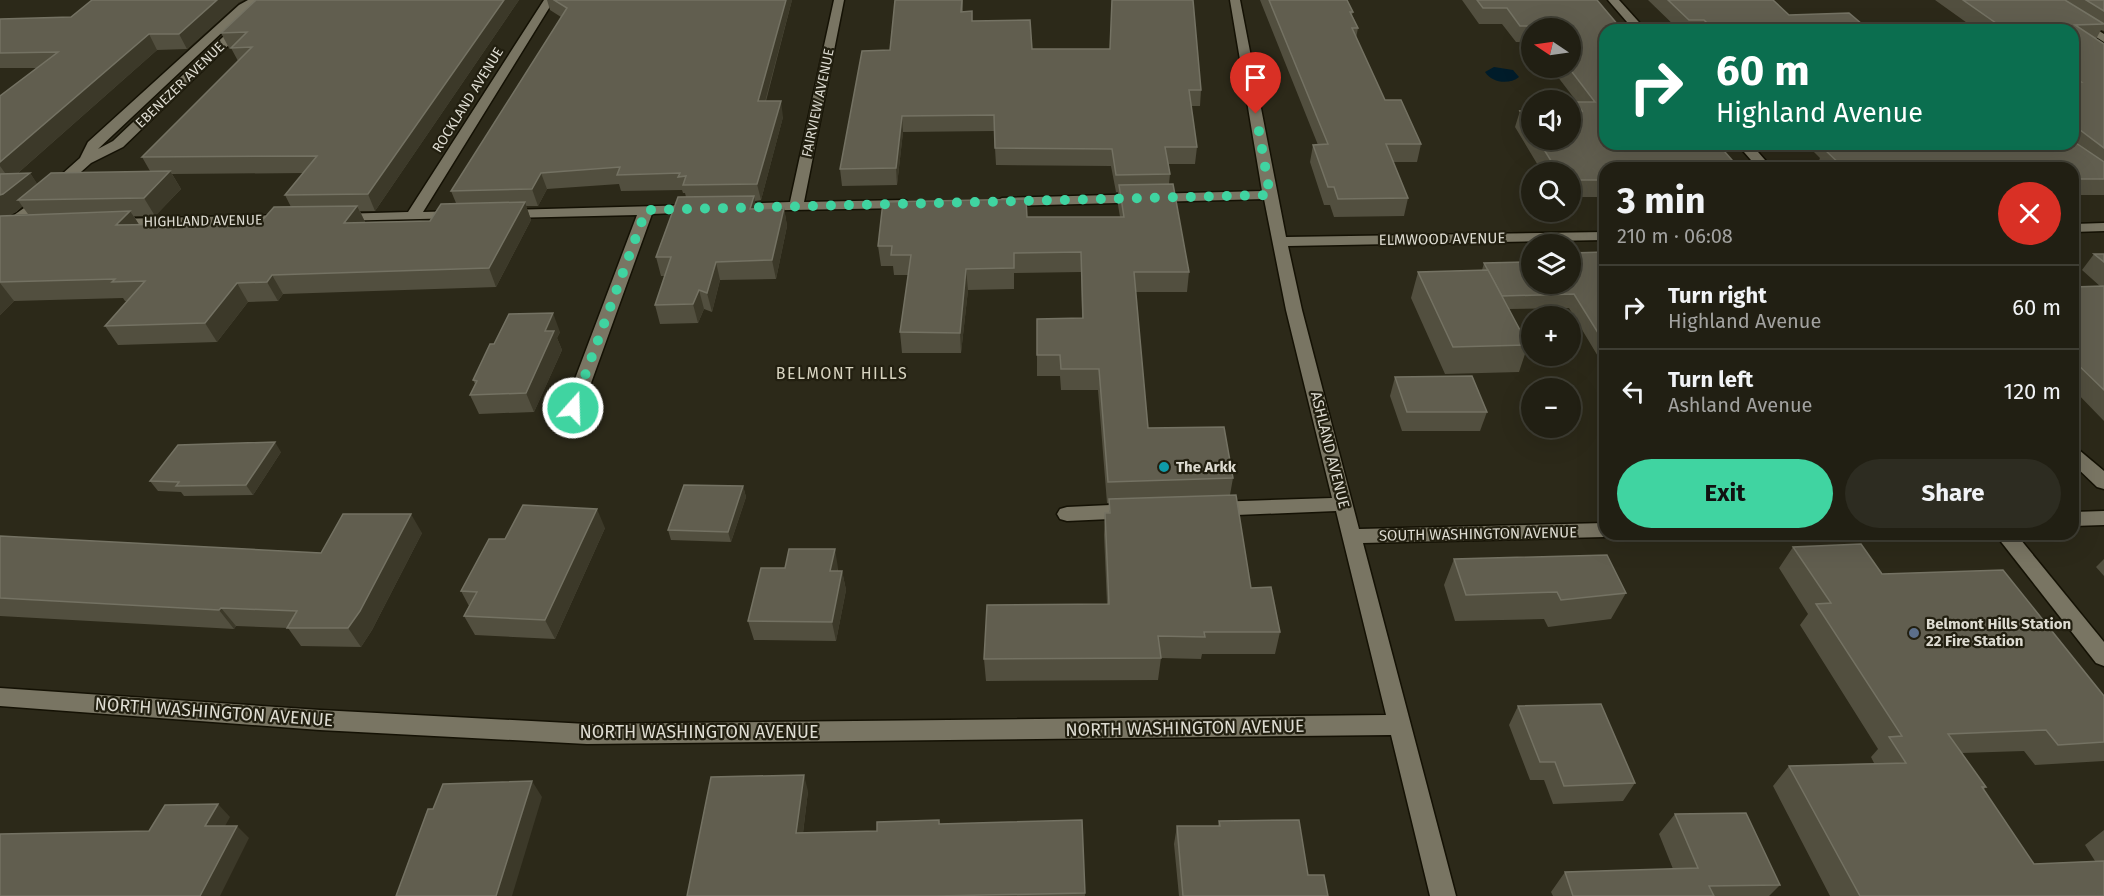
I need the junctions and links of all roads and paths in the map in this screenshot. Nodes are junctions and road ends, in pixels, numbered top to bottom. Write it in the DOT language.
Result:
graph roads {
  1 [pos="255,0"];
  2 [pos="266,0"];
  3 [pos="549,0"];
  4 [pos="839,0"];
  5 [pos="1235,0"];
  6 [pos="1613,0"];
  7 [pos="2043,0"];
  8 [pos="1635,24"];
  9 [pos="2104,39"];
  10 [pos="1749,150"];
  11 [pos="86,160"];
  12 [pos="1760,162"];
  13 [pos="1270,195"];
  14 [pos="987,202"];
  15 [pos="925,204"];
  16 [pos="796,207"];
  17 [pos="646,210"];
  18 [pos="494,214"];
  19 [pos="472,215"];
  20 [pos="413,216"];
  21 [pos="320,218"];
  22 [pos="299,219"];
  23 [pos="103,224"];
  24 [pos="33,225"];
  25 [pos="2104,227"];
  26 [pos="3,228"];
  27 [pos="2079,228"];
  28 [pos="1599,236"];
  29 [pos="1279,242"];
  30 [pos="573,408"];
  31 [pos="2079,459"];
  32 [pos="2104,482"];
  33 [pos="1344,504"];
  34 [pos="1195,509"];
  35 [pos="1148,511"];
  36 [pos="1067,514"];
  37 [pos="2104,518"];
  38 [pos="2079,519"];
  39 [pos="1599,530"];
  40 [pos="1352,536"];
  41 [pos="2010,540"];
  42 [pos="2104,657"];
  43 [pos="0,697"];
  44 [pos="1399,725"];
  45 [pos="1443,896"];
  1 -- 11 [label="street, EBENEZER AVENUE"];
  2 -- 11 [label="street, EBENEZER AVENUE"];
  3 -- 20 [label="street, ROCKLAND AVENUE"];
  4 -- 16 [label="street, FAIRVIEW AVENUE"];
  5 -- 13 [label="street, ASHLAND AVENUE"];
  6 -- 8 [label="street"];
  7 -- 9 [label="street"];
  10 -- 12 [label="street"];
  11 -- 26 [label="street, EBENEZER AVENUE"];
  13 -- 14 [label="street"];
  13 -- 29 [label="street, ASHLAND AVENUE"];
  15 -- 16 [label="street"];
  16 -- 17 [label="street"];
  17 -- 18 [label="street"];
  17 -- 30 [label="street"];
  19 -- 20 [label="street"];
  20 -- 21 [label="street"];
  22 -- 23 [label="street, HIGHLAND AVENUE"];
  24 -- 26 [label="street"];
  25 -- 27 [label="street"];
  28 -- 29 [label="street, ELMWOOD AVENUE"];
  29 -- 33 [label="street, ASHLAND AVENUE"];
  31 -- 32 [label="street"];
  33 -- 34 [label="street"];
  33 -- 40 [label="street, ASHLAND AVENUE"];
  35 -- 36 [label="street"];
  37 -- 38 [label="street"];
  39 -- 40 [label="street, SOUTH WASHINGTON AVENUE"];
  40 -- 44 [label="street, ASHLAND AVENUE"];
  41 -- 42 [label="street"];
  43 -- 44 [label="street, NORTH WASHINGTON AVENUE"];
  44 -- 45 [label="street, ASHLAND AVENUE"];
}
